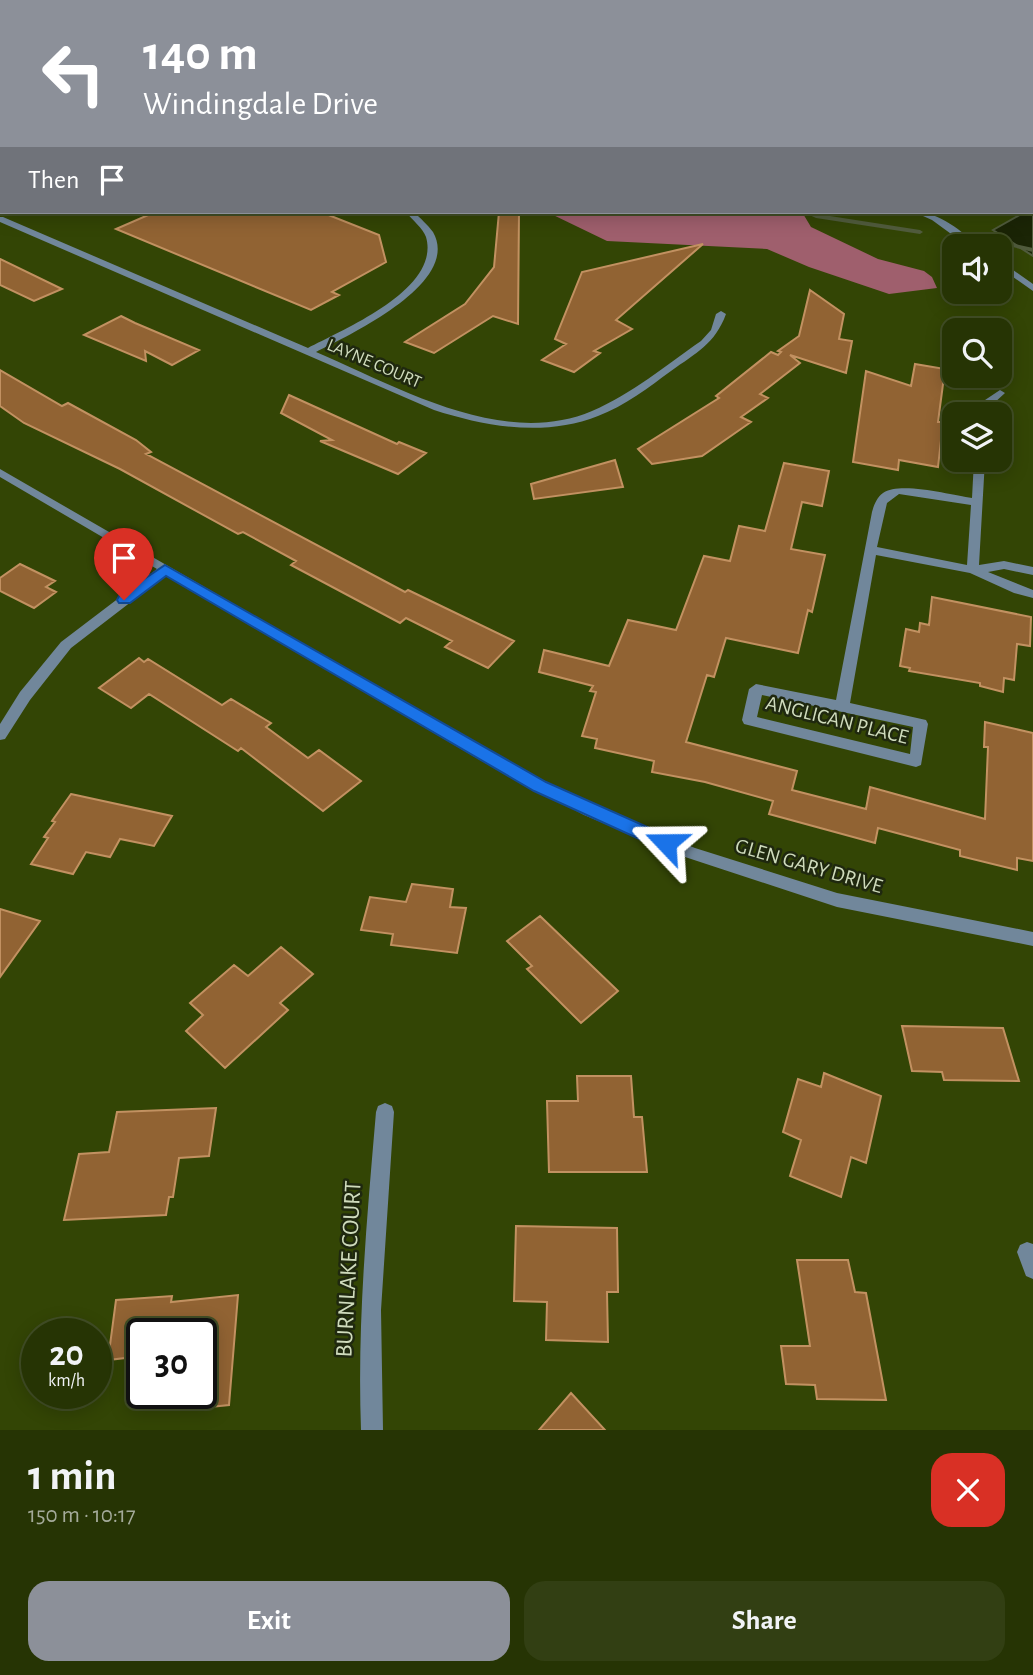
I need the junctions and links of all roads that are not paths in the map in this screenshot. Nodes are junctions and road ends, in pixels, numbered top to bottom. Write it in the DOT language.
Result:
graph roads {
  1 [pos="412,214"];
  2 [pos="932,215"];
  3 [pos="0,219"];
  4 [pos="958,234"];
  5 [pos="1012,273"];
  6 [pos="1033,288"];
  7 [pos="721,314"];
  8 [pos="309,352"];
  9 [pos="999,393"];
  10 [pos="989,402"];
  11 [pos="0,472"];
  12 [pos="979,472"];
  13 [pos="976,502"];
  14 [pos="872,550"];
  15 [pos="165,569"];
  16 [pos="973,570"];
  17 [pos="1033,571"];
  18 [pos="1033,594"];
  19 [pos="842,706"];
  20 [pos="0,735"];
  21 [pos="1033,939"];
  22 [pos="385,1112"];
  23 [pos="372,1430"];
  1 -- 8 [label="street"];
  2 -- 4 [label="street"];
  3 -- 8 [label="street, LAYNE COURT"];
  5 -- 6 [label="street"];
  7 -- 8 [label="street, LAYNE COURT"];
  9 -- 10 [label="street"];
  11 -- 15 [label="street, GLEN GARY DRIVE"];
  12 -- 13 [label="street"];
  13 -- 14 [label="street, ANGLICAN PLACE"];
  13 -- 16 [label="street"];
  14 -- 16 [label="street"];
  14 -- 19 [label="street, ANGLICAN PLACE"];
  15 -- 20 [label="street"];
  15 -- 21 [label="street, GLEN GARY DRIVE"];
  16 -- 17 [label="street"];
  16 -- 18 [label="street"];
  19 -- 19 [label="street, ANGLICAN PLACE"];
  22 -- 23 [label="street, BURNLAKE COURT"];
}
